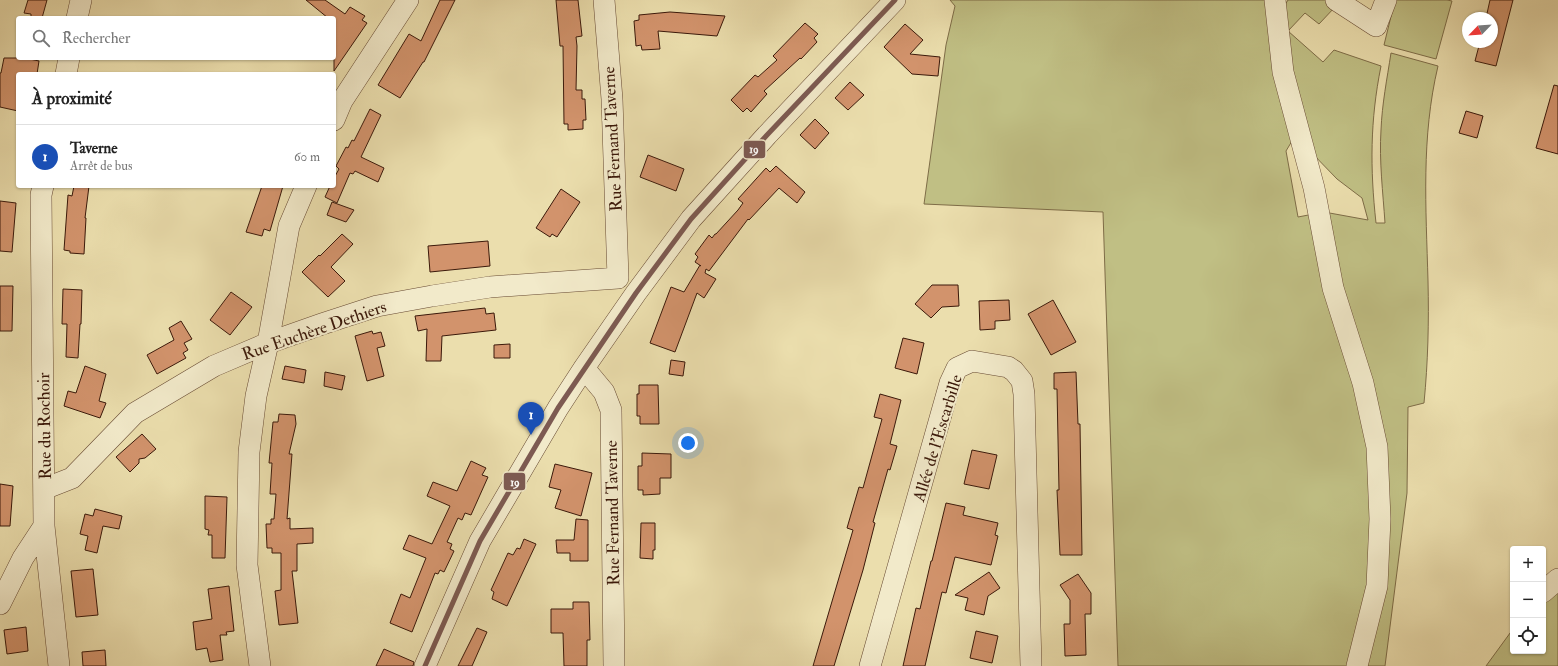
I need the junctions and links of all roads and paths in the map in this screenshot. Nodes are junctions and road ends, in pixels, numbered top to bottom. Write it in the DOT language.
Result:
graph roads {
  1 [pos="81,0"];
  2 [pos="408,0"];
  3 [pos="604,0"];
  4 [pos="895,0"];
  5 [pos="1275,0"];
  6 [pos="1336,0"];
  7 [pos="1386,0"];
  8 [pos="77,16"];
  9 [pos="69,60"];
  10 [pos="66,72"];
  11 [pos="336,115"];
  12 [pos="43,188"];
  13 [pos="305,188"];
  14 [pos="618,278"];
  15 [pos="636,293"];
  16 [pos="268,343"];
  17 [pos="584,368"];
  18 [pos="44,489"];
  19 [pos="44,526"];
  20 [pos="1558,579"];
  21 [pos="1546,589"];
  22 [pos="0,604"];
  23 [pos="59,666"];
  24 [pos="260,666"];
  25 [pos="425,666"];
  26 [pos="614,666"];
  27 [pos="870,666"];
  28 [pos="1031,666"];
  29 [pos="1357,666"];
  1 -- 8 [label="street"];
  2 -- 11 [label="street"];
  3 -- 14 [label="street, Rue Fernand Taverne"];
  4 -- 15 [label="street"];
  5 -- 29 [label="street"];
  6 -- 7 [label="street"];
  9 -- 10 [label="street"];
  12 -- 18 [label="street, Rue du Rochoir"];
  13 -- 16 [label="street"];
  14 -- 15 [label="street"];
  14 -- 16 [label="street, Rue Euchère Dethiers"];
  15 -- 17 [label="street"];
  16 -- 18 [label="street, Rue Euchère Dethiers"];
  16 -- 24 [label="street"];
  17 -- 25 [label="street"];
  17 -- 26 [label="street, Rue Fernand Taverne"];
  18 -- 19 [label="street, Rue du Rochoir"];
  19 -- 22 [label="street"];
  19 -- 23 [label="street, Rue du Rochoir"];
  20 -- 21 [label="street"];
  27 -- 28 [label="street, Allée de l'Escarbille"];
}
